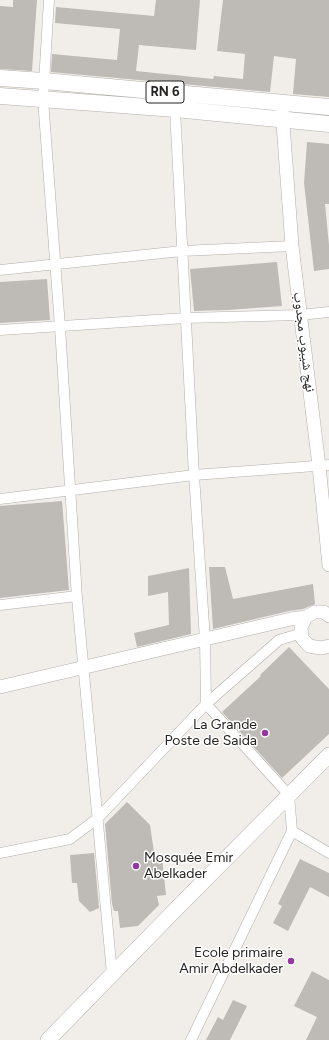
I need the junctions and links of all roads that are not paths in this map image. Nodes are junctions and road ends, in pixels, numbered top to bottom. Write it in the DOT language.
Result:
graph roads {
  1 [pos="49,0"];
  2 [pos="0,78"];
  3 [pos="44,81"];
  4 [pos="178,93"];
  5 [pos="0,96"];
  6 [pos="43,99"];
  7 [pos="282,102"];
  8 [pos="329,107"];
  9 [pos="175,109"];
  10 [pos="282,119"];
  11 [pos="329,124"];
  12 [pos="292,246"];
  13 [pos="182,251"];
  14 [pos="56,264"];
  15 [pos="0,270"];
  16 [pos="329,312"];
  17 [pos="300,315"];
  18 [pos="186,318"];
  19 [pos="60,327"];
  20 [pos="0,330"];
  21 [pos="324,465"];
  22 [pos="194,475"];
  23 [pos="71,491"];
  24 [pos="0,499"];
  25 [pos="329,565"];
  26 [pos="77,596"];
  27 [pos="0,605"];
  28 [pos="327,613"];
  29 [pos="306,617"];
  30 [pos="272,624"];
  31 [pos="302,633"];
  32 [pos="205,640"];
  33 [pos="279,640"];
  34 [pos="329,646"];
  35 [pos="84,667"];
  36 [pos="0,687"];
  37 [pos="206,704"];
  38 [pos="329,755"];
  39 [pos="289,795"];
  40 [pos="98,818"];
  41 [pos="292,831"];
  42 [pos="0,853"];
  43 [pos="329,853"];
  44 [pos="112,974"];
  45 [pos="48,1040"];
  46 [pos="191,1040"];
  1 -- 3 [label="street"];
  2 -- 3 [label="main road, RN 6"];
  3 -- 4 [label="main road, RN 6"];
  3 -- 6 [label="street"];
  4 -- 7 [label="main road, RN 6"];
  4 -- 9 [label="street"];
  5 -- 6 [label="main road, RN 6"];
  6 -- 9 [label="main road, RN 6"];
  6 -- 14 [label="street"];
  7 -- 8 [label="main road, RN 6"];
  7 -- 10 [label="street, نهج شيبوب مجدوب"];
  9 -- 10 [label="main road, RN 6"];
  9 -- 13 [label="street"];
  10 -- 11 [label="main road, RN 6"];
  10 -- 12 [label="street, نهج شيبوب مجدوب"];
  12 -- 13 [label="street"];
  12 -- 17 [label="street, نهج شيبوب مجدوب"];
  13 -- 14 [label="street"];
  13 -- 18 [label="street"];
  14 -- 15 [label="street"];
  14 -- 19 [label="street"];
  16 -- 17 [label="street"];
  17 -- 18 [label="street"];
  17 -- 21 [label="street, نهج شيبوب مجدوب"];
  18 -- 19 [label="street"];
  18 -- 22 [label="street"];
  19 -- 20 [label="street"];
  19 -- 23 [label="street"];
  21 -- 22 [label="street"];
  21 -- 25 [label="street, نهج شيبوب مجدوب"];
  22 -- 23 [label="street"];
  22 -- 32 [label="street"];
  23 -- 24 [label="street"];
  23 -- 26 [label="street"];
  26 -- 27 [label="street"];
  26 -- 35 [label="street"];
  28 -- 29 [label="street"];
  29 -- 30 [label="street"];
  29 -- 31 [label="street"];
  30 -- 32 [label="street"];
  30 -- 33 [label="street"];
  31 -- 33 [label="street"];
  31 -- 34 [label="street"];
  32 -- 35 [label="street"];
  32 -- 37 [label="street"];
  33 -- 37 [label="street"];
  35 -- 36 [label="street"];
  35 -- 40 [label="street"];
  37 -- 39 [label="street"];
  37 -- 40 [label="street"];
  38 -- 39 [label="main road"];
  39 -- 41 [label="street"];
  39 -- 44 [label="main road"];
  40 -- 42 [label="street"];
  40 -- 44 [label="street"];
  41 -- 43 [label="street"];
  41 -- 46 [label="street"];
  44 -- 45 [label="main road"];
}
